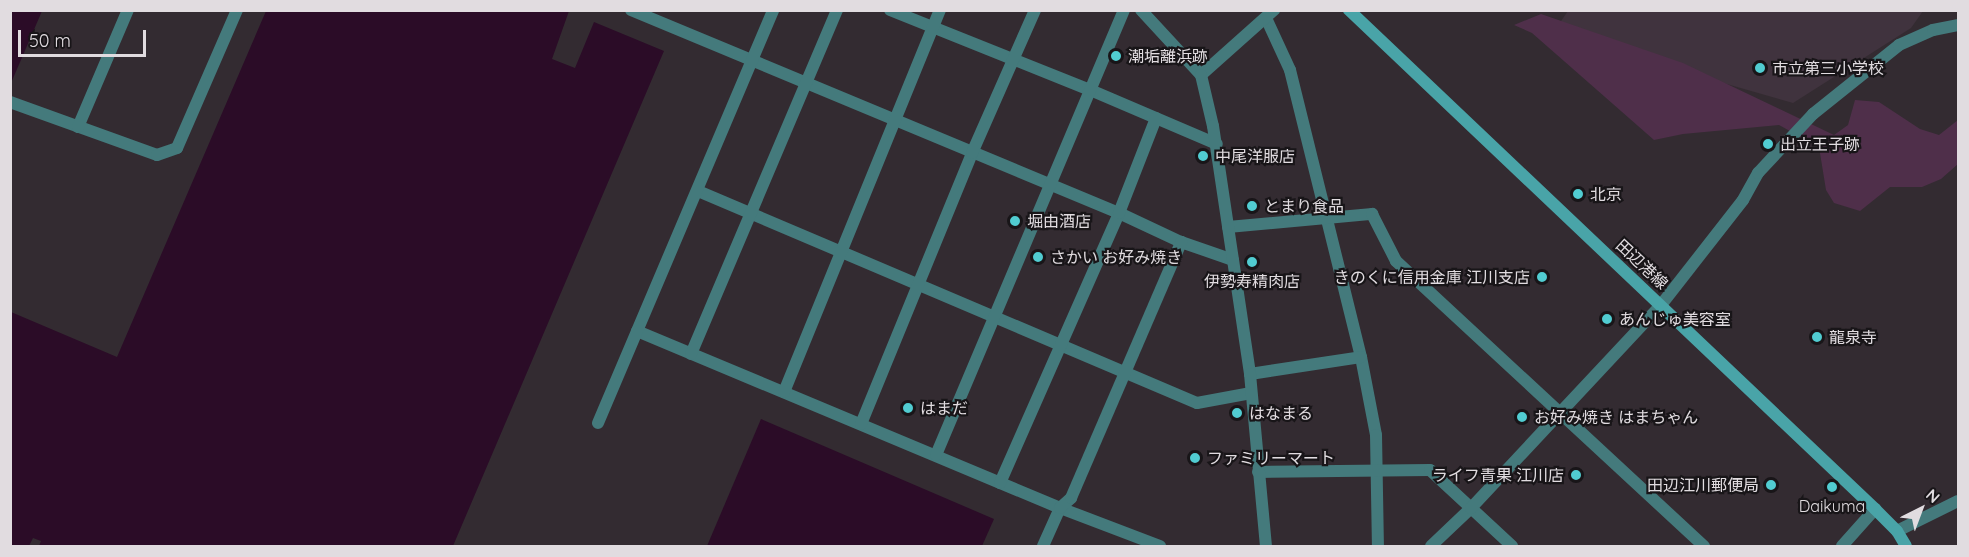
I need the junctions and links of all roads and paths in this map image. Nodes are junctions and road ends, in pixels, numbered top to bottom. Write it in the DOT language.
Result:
graph roads {
  1 [pos="128,10"];
  2 [pos="237,10"];
  3 [pos="632,10"];
  4 [pos="773,10"];
  5 [pos="837,10"];
  6 [pos="890,10"];
  7 [pos="940,10"];
  8 [pos="1035,10"];
  9 [pos="1124,10"];
  10 [pos="1141,10"];
  11 [pos="1349,10"];
  12 [pos="1270,14"];
  13 [pos="1959,25"];
  14 [pos="933,28"];
  15 [pos="1014,59"];
  16 [pos="752,63"];
  17 [pos="1201,75"];
  18 [pos="806,85"];
  19 [pos="1088,89"];
  20 [pos="10,102"];
  21 [pos="1156,118"];
  22 [pos="895,122"];
  23 [pos="78,127"];
  24 [pos="1217,144"];
  25 [pos="972,153"];
  26 [pos="1050,185"];
  27 [pos="698,191"];
  28 [pos="751,213"];
  29 [pos="1119,213"];
  30 [pos="1326,219"];
  31 [pos="1228,227"];
  32 [pos="1181,242"];
  33 [pos="844,252"];
  34 [pos="1233,260"];
  35 [pos="920,284"];
  36 [pos="1661,305"];
  37 [pos="995,316"];
  38 [pos="637,331"];
  39 [pos="1059,344"];
  40 [pos="691,354"];
  41 [pos="1360,357"];
  42 [pos="1125,373"];
  43 [pos="1250,374"];
  44 [pos="784,392"];
  45 [pos="1251,393"];
  46 [pos="1559,415"];
  47 [pos="597,423"];
  48 [pos="861,424"];
  49 [pos="936,455"];
  50 [pos="1376,471"];
  51 [pos="1258,472"];
  52 [pos="1000,483"];
  53 [pos="1959,501"];
  54 [pos="1060,508"];
  55 [pos="1471,508"];
  56 [pos="1875,509"];
  57 [pos="1897,531"];
  58 [pos="1133,542"];
  59 [pos="1043,546"];
  60 [pos="1160,546"];
  61 [pos="1266,546"];
  62 [pos="1378,546"];
  63 [pos="1431,546"];
  64 [pos="1512,546"];
  65 [pos="1704,546"];
  66 [pos="1842,546"];
  67 [pos="1906,546"];
  1 -- 23 [label="street"];
  2 -- 23 [label="street"];
  3 -- 16 [label="street"];
  4 -- 16 [label="street"];
  5 -- 18 [label="street"];
  6 -- 14 [label="street"];
  7 -- 14 [label="street"];
  8 -- 15 [label="street"];
  9 -- 19 [label="street"];
  10 -- 17 [label="street"];
  11 -- 36 [label="main road, 田辺港線"];
  12 -- 17 [label="street"];
  12 -- 30 [label="street"];
  13 -- 36 [label="street"];
  14 -- 15 [label="street"];
  14 -- 22 [label="street"];
  15 -- 19 [label="street"];
  15 -- 25 [label="street"];
  16 -- 18 [label="street"];
  16 -- 27 [label="street"];
  17 -- 24 [label="street"];
  18 -- 22 [label="street"];
  18 -- 28 [label="street"];
  19 -- 21 [label="street"];
  19 -- 26 [label="street"];
  20 -- 23 [label="street"];
  21 -- 24 [label="street"];
  21 -- 29 [label="street"];
  22 -- 25 [label="street"];
  22 -- 33 [label="street"];
  24 -- 31 [label="street"];
  25 -- 26 [label="street"];
  25 -- 35 [label="street"];
  26 -- 29 [label="street"];
  26 -- 37 [label="street"];
  27 -- 28 [label="street"];
  27 -- 38 [label="street"];
  28 -- 33 [label="street"];
  28 -- 40 [label="street"];
  29 -- 32 [label="street"];
  29 -- 39 [label="street"];
  30 -- 31 [label="street"];
  30 -- 41 [label="street"];
  30 -- 46 [label="street"];
  31 -- 34 [label="street"];
  32 -- 34 [label="street"];
  32 -- 42 [label="street"];
  33 -- 35 [label="street"];
  33 -- 44 [label="street"];
  34 -- 43 [label="street"];
  35 -- 37 [label="street"];
  35 -- 48 [label="street"];
  36 -- 46 [label="street"];
  36 -- 56 [label="main road, 田辺港線"];
  37 -- 39 [label="street"];
  37 -- 49 [label="street"];
  38 -- 40 [label="street"];
  38 -- 47 [label="street"];
  39 -- 42 [label="street"];
  39 -- 52 [label="street"];
  40 -- 44 [label="street"];
  41 -- 43 [label="street"];
  41 -- 50 [label="street"];
  42 -- 45 [label="street"];
  42 -- 54 [label="street"];
  43 -- 45 [label="street"];
  44 -- 48 [label="street"];
  45 -- 51 [label="street"];
  46 -- 55 [label="street"];
  46 -- 65 [label="street"];
  48 -- 49 [label="street"];
  49 -- 52 [label="street"];
  50 -- 51 [label="street"];
  50 -- 55 [label="street"];
  50 -- 62 [label="street"];
  51 -- 61 [label="street"];
  52 -- 54 [label="street"];
  53 -- 57 [label="street"];
  54 -- 58 [label="street"];
  54 -- 59 [label="street"];
  55 -- 63 [label="street"];
  55 -- 64 [label="street"];
  56 -- 57 [label="main road, 田辺港線"];
  56 -- 66 [label="street"];
  57 -- 67 [label="main road, 田辺港線"];
  58 -- 60 [label="street"];
}
